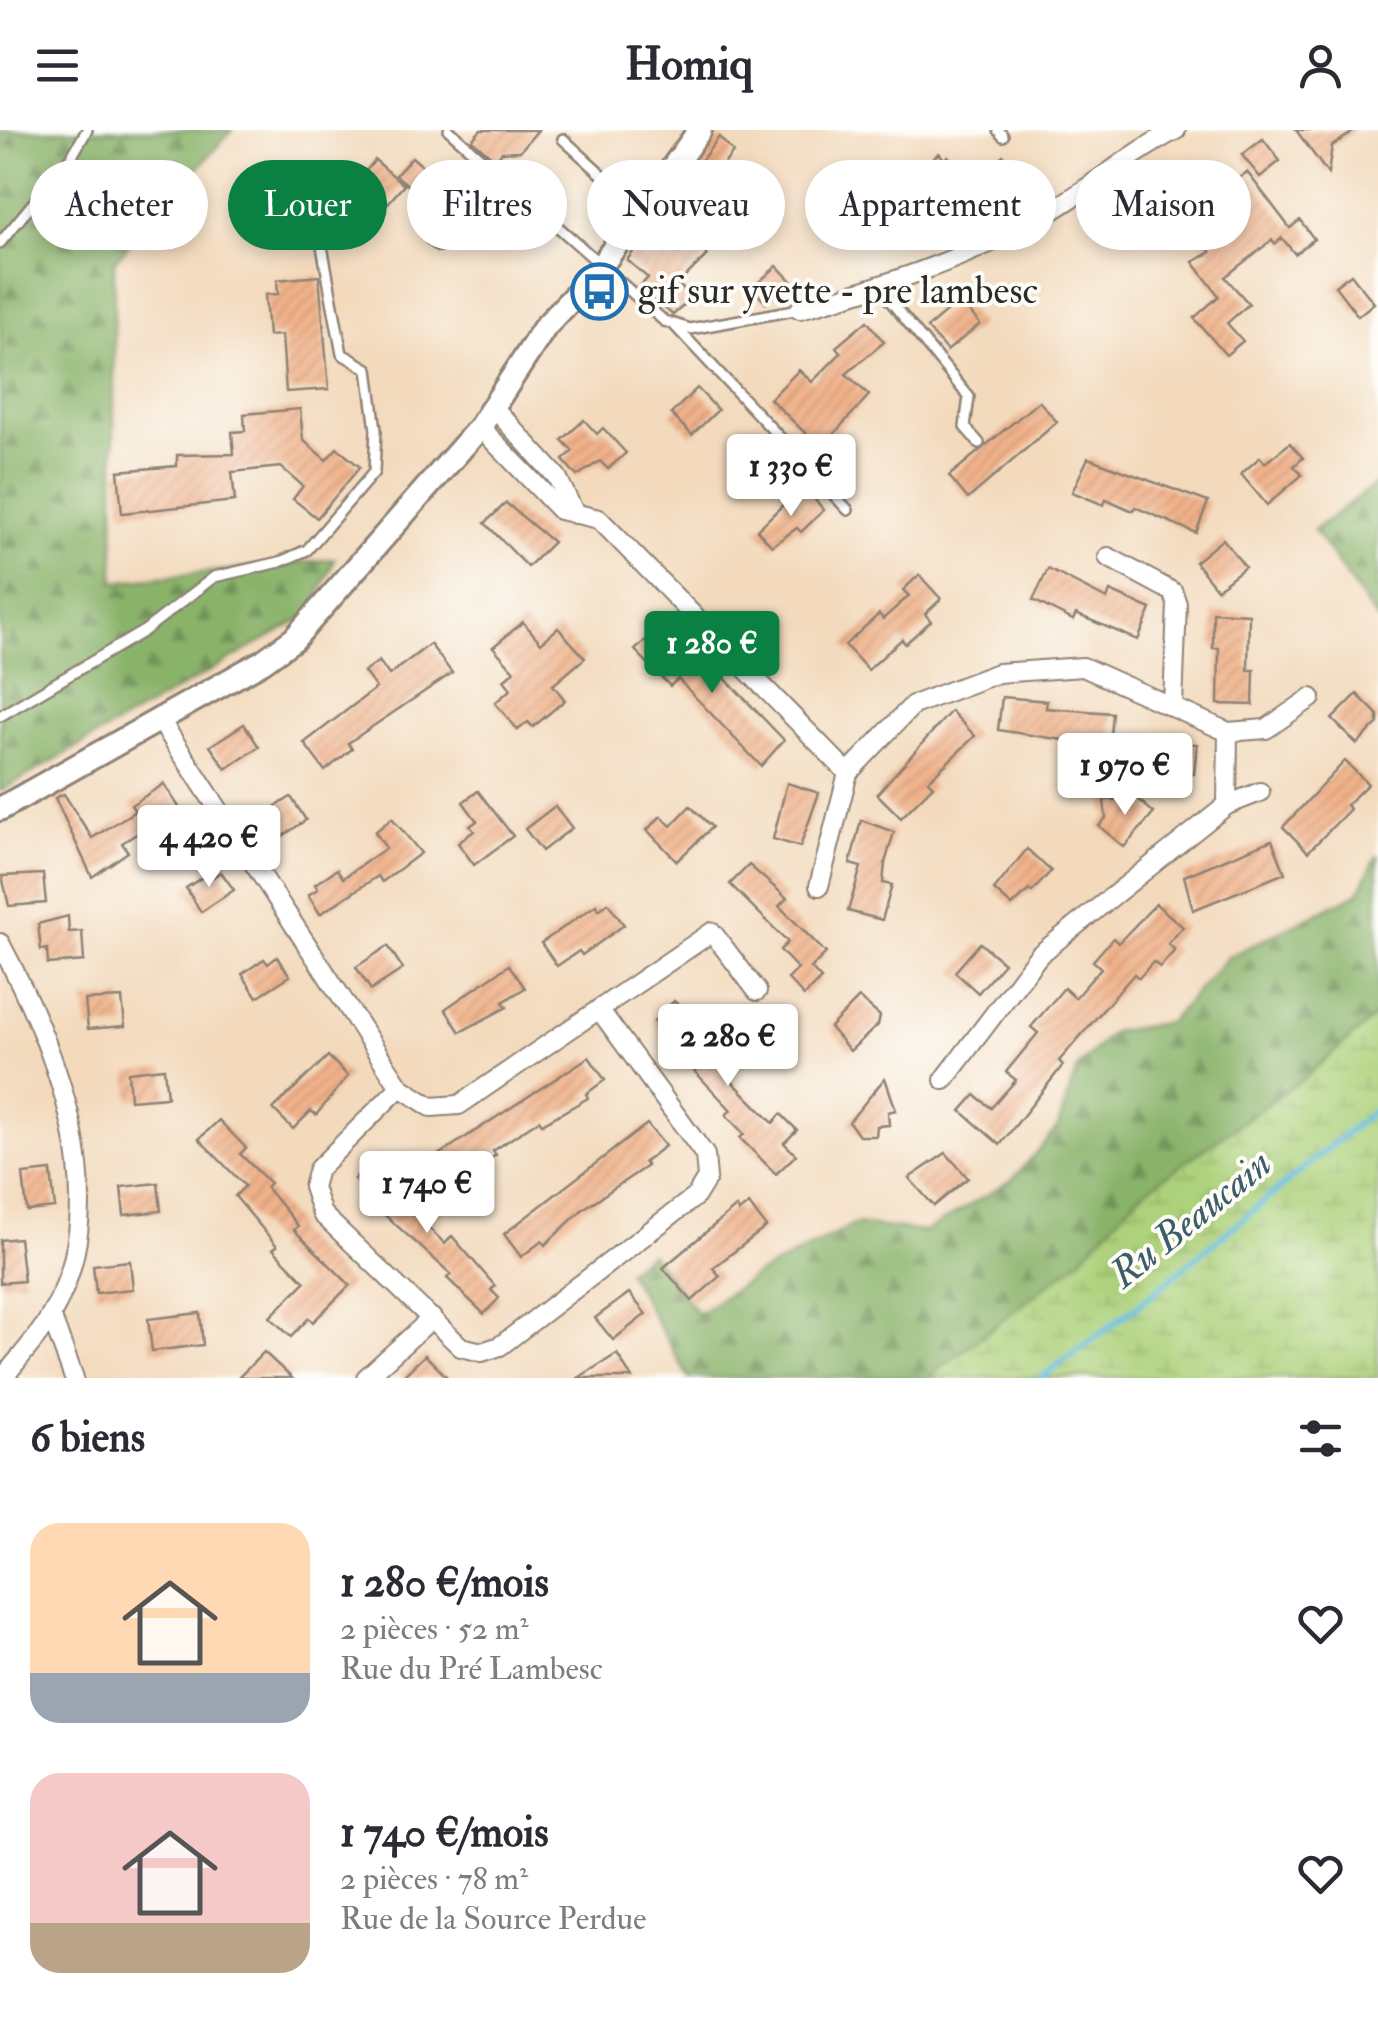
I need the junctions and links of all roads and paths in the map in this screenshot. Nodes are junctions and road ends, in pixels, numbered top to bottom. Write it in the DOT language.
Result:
graph roads {
  1 [pos="87,130"];
  2 [pos="449,130"];
  3 [pos="700,130"];
  4 [pos="1176,130"];
  5 [pos="562,139"];
  6 [pos="677,160"];
  7 [pos="587,161"];
  8 [pos="0,244"];
  9 [pos="323,250"];
  10 [pos="612,250"];
  11 [pos="602,264"];
  12 [pos="879,287"];
  13 [pos="800,310"];
  14 [pos="675,326"];
  15 [pos="487,417"];
  16 [pos="979,443"];
  17 [pos="848,510"];
  18 [pos="1108,557"];
  19 [pos="1311,698"];
  20 [pos="1173,705"];
  21 [pos="0,716"];
  22 [pos="160,720"];
  23 [pos="1228,732"];
  24 [pos="848,772"];
  25 [pos="1260,792"];
  26 [pos="1226,805"];
  27 [pos="0,809"];
  28 [pos="819,886"];
  29 [pos="0,943"];
  30 [pos="757,992"];
  31 [pos="599,1009"];
  32 [pos="944,1080"];
  33 [pos="400,1086"];
  34 [pos="51,1315"];
  35 [pos="432,1318"];
  36 [pos="3,1378"];
  37 [pos="74,1378"];
  38 [pos="366,1378"];
  1 -- 8 [label="lane"];
  2 -- 11 [label="lane"];
  3 -- 6 [label="street"];
  4 -- 12 [label="street"];
  5 -- 7 [label="lane"];
  9 -- 21 [label="lane"];
  10 -- 11 [label="street"];
  11 -- 14 [label="lane"];
  11 -- 15 [label="street"];
  12 -- 13 [label="street"];
  12 -- 16 [label="lane"];
  13 -- 14 [label="lane"];
  14 -- 17 [label="lane"];
  15 -- 22 [label="street"];
  15 -- 24 [label="street"];
  18 -- 20 [label="street"];
  19 -- 23 [label="street"];
  20 -- 23 [label="street"];
  20 -- 24 [label="street"];
  22 -- 27 [label="street"];
  22 -- 33 [label="street"];
  23 -- 26 [label="street"];
  24 -- 28 [label="street"];
  25 -- 26 [label="street"];
  26 -- 32 [label="street"];
  29 -- 34 [label="street"];
  30 -- 31 [label="street"];
  31 -- 33 [label="street"];
  31 -- 35 [label="street"];
  33 -- 35 [label="street"];
  34 -- 36 [label="street"];
  34 -- 37 [label="street"];
  35 -- 38 [label="street"];
}
